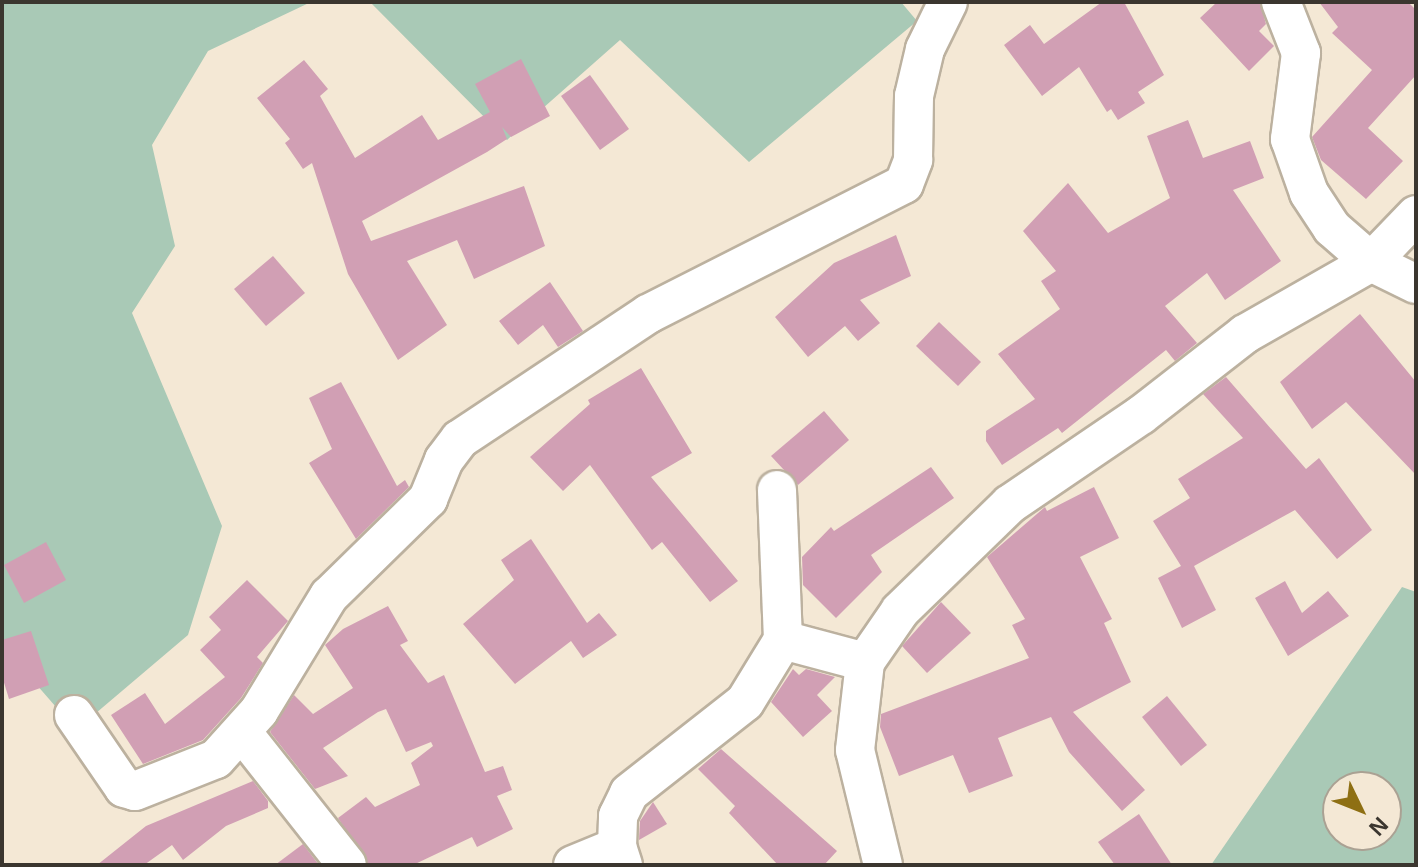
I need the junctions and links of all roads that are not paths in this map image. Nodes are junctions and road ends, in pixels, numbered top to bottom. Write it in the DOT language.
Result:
graph roads {
  1 [pos="948,2"];
  2 [pos="1281,2"];
  3 [pos="1416,215"];
  4 [pos="1371,262"];
  5 [pos="1416,284"];
  6 [pos="777,490"];
  7 [pos="783,640"];
  8 [pos="865,662"];
  9 [pos="74,715"];
  10 [pos="242,732"];
  11 [pos="620,856"];
  12 [pos="347,865"];
  13 [pos="573,865"];
  14 [pos="883,865"];
  1 -- 10 [label="street"];
  2 -- 4 [label="street"];
  3 -- 4 [label="street"];
  4 -- 5 [label="street"];
  4 -- 8 [label="street"];
  6 -- 7 [label="street"];
  7 -- 8 [label="street"];
  7 -- 11 [label="street"];
  8 -- 14 [label="street"];
  9 -- 10 [label="street"];
  10 -- 12 [label="street"];
  11 -- 13 [label="street"];
}
